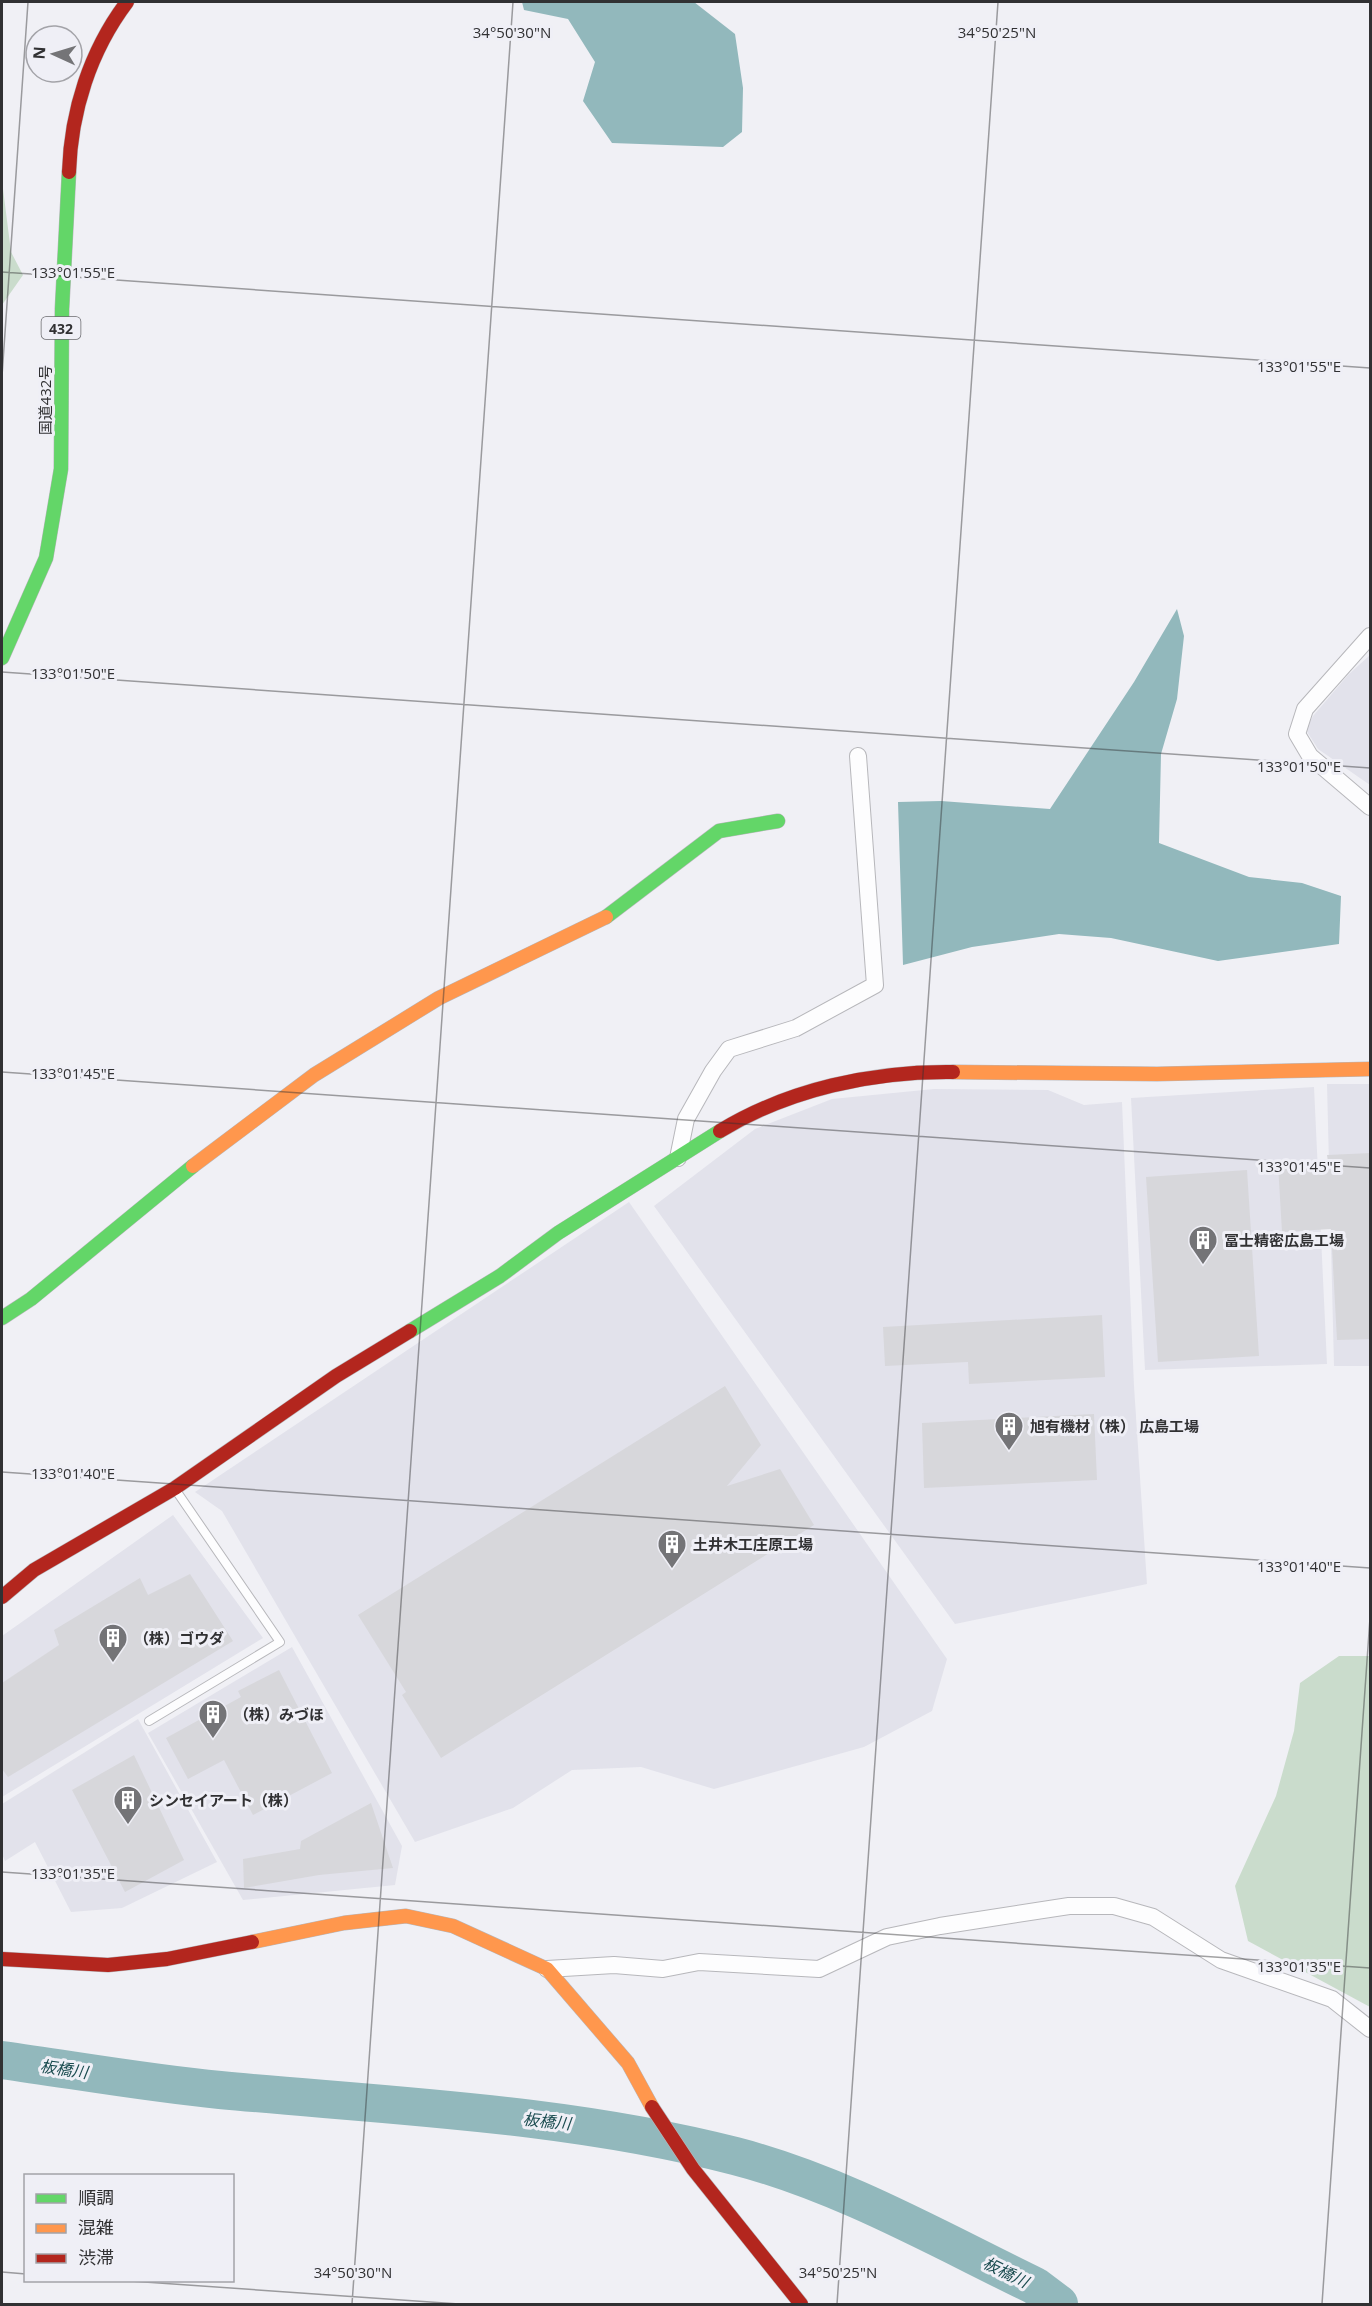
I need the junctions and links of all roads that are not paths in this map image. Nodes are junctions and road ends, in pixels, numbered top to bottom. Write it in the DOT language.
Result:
graph roads {
  1 [pos="127,2"];
  2 [pos="1371,636"];
  3 [pos="2,658"];
  4 [pos="858,756"];
  5 [pos="1371,807"];
  6 [pos="778,821"];
  7 [pos="1371,1069"];
  8 [pos="678,1158"];
  9 [pos="2,1318"];
  10 [pos="175,1488"];
  11 [pos="2,1597"];
  12 [pos="149,1721"];
  13 [pos="2,1959"];
  14 [pos="547,1969"];
  15 [pos="1371,2030"];
  16 [pos="801,2304"];
  1 -- 3 [label="main road, 国道432号 / 432"];
  2 -- 5 [label="street"];
  4 -- 8 [label="street"];
  6 -- 9 [label="main road"];
  7 -- 8 [label="main road"];
  8 -- 10 [label="main road"];
  10 -- 11 [label="main road"];
  10 -- 12 [label="lane"];
  13 -- 14 [label="main road"];
  14 -- 15 [label="street"];
  14 -- 16 [label="main road"];
}
